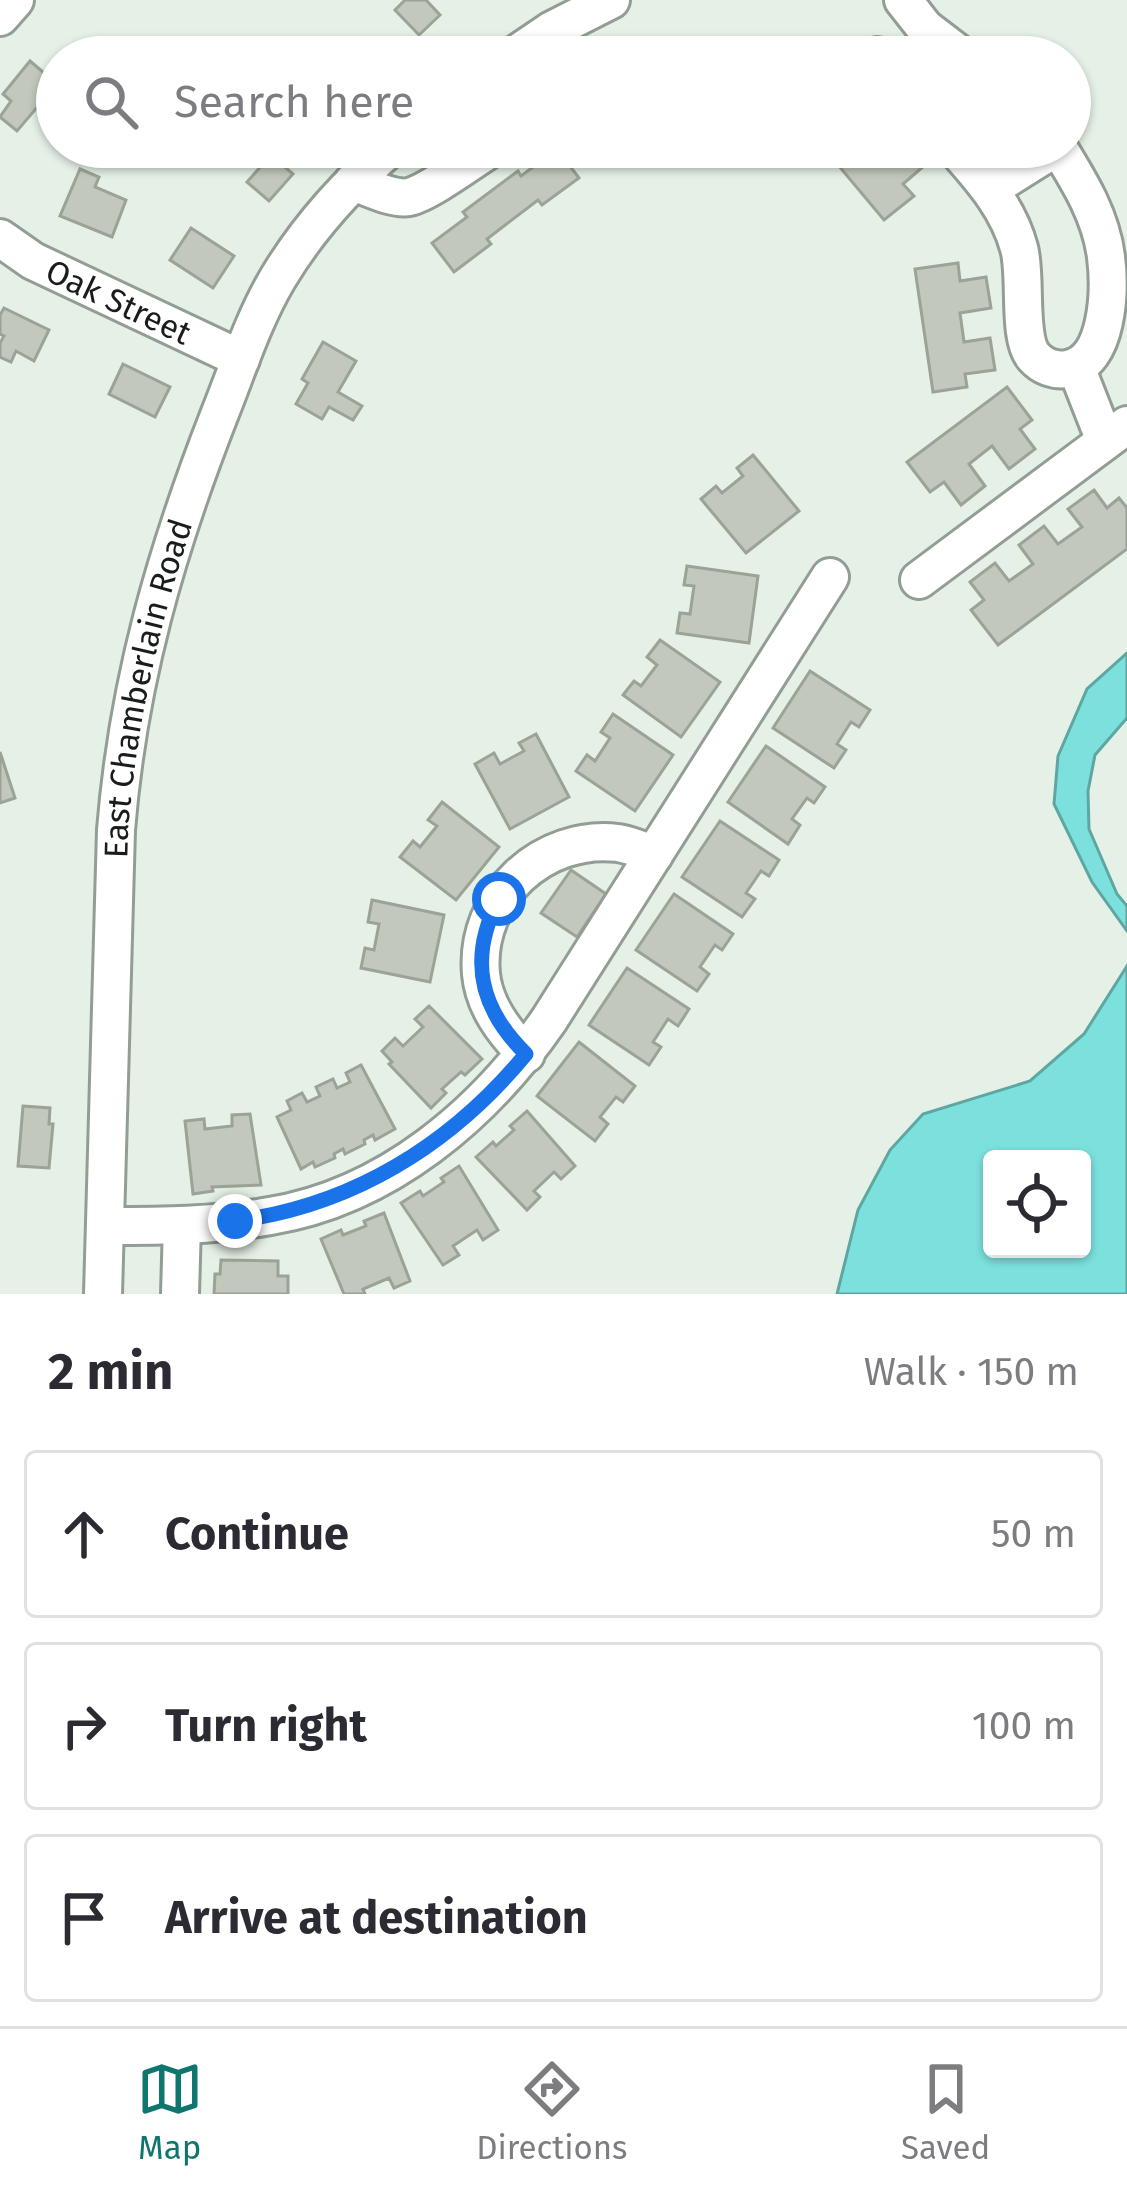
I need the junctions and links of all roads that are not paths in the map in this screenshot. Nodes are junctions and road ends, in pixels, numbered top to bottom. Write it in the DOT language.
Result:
graph roads {
  1 [pos="15,0"];
  2 [pos="611,0"];
  3 [pos="903,0"];
  4 [pos="549,15"];
  5 [pos="0,17"];
  6 [pos="935,36"];
  7 [pos="369,168"];
  8 [pos="461,168"];
  9 [pos="972,168"];
  10 [pos="1024,168"];
  11 [pos="1069,168"];
  12 [pos="353,182"];
  13 [pos="990,189"];
  14 [pos="0,238"];
  15 [pos="242,359"];
  16 [pos="1076,367"];
  17 [pos="1116,433"];
  18 [pos="830,577"];
  19 [pos="919,580"];
  20 [pos="654,855"];
  21 [pos="526,1054"];
  22 [pos="182,1225"];
  23 [pos="104,1226"];
  24 [pos="103,1294"];
  25 [pos="180,1294"];
  1 -- 5 [label="street"];
  2 -- 4 [label="street"];
  3 -- 6 [label="street"];
  7 -- 12 [label="street, East Chamberlain Road"];
  8 -- 12 [label="street"];
  9 -- 13 [label="street"];
  10 -- 13 [label="street"];
  11 -- 16 [label="street"];
  12 -- 15 [label="street, East Chamberlain Road"];
  13 -- 16 [label="street"];
  14 -- 15 [label="street, Oak Street"];
  15 -- 23 [label="street, East Chamberlain Road"];
  16 -- 17 [label="street"];
  17 -- 19 [label="street"];
  18 -- 20 [label="street"];
  20 -- 21 [label="street"];
  20 -- 21 [label="street"];
  21 -- 22 [label="street"];
  22 -- 23 [label="street"];
  22 -- 25 [label="street"];
  23 -- 24 [label="street, East Chamberlain Road"];
}
